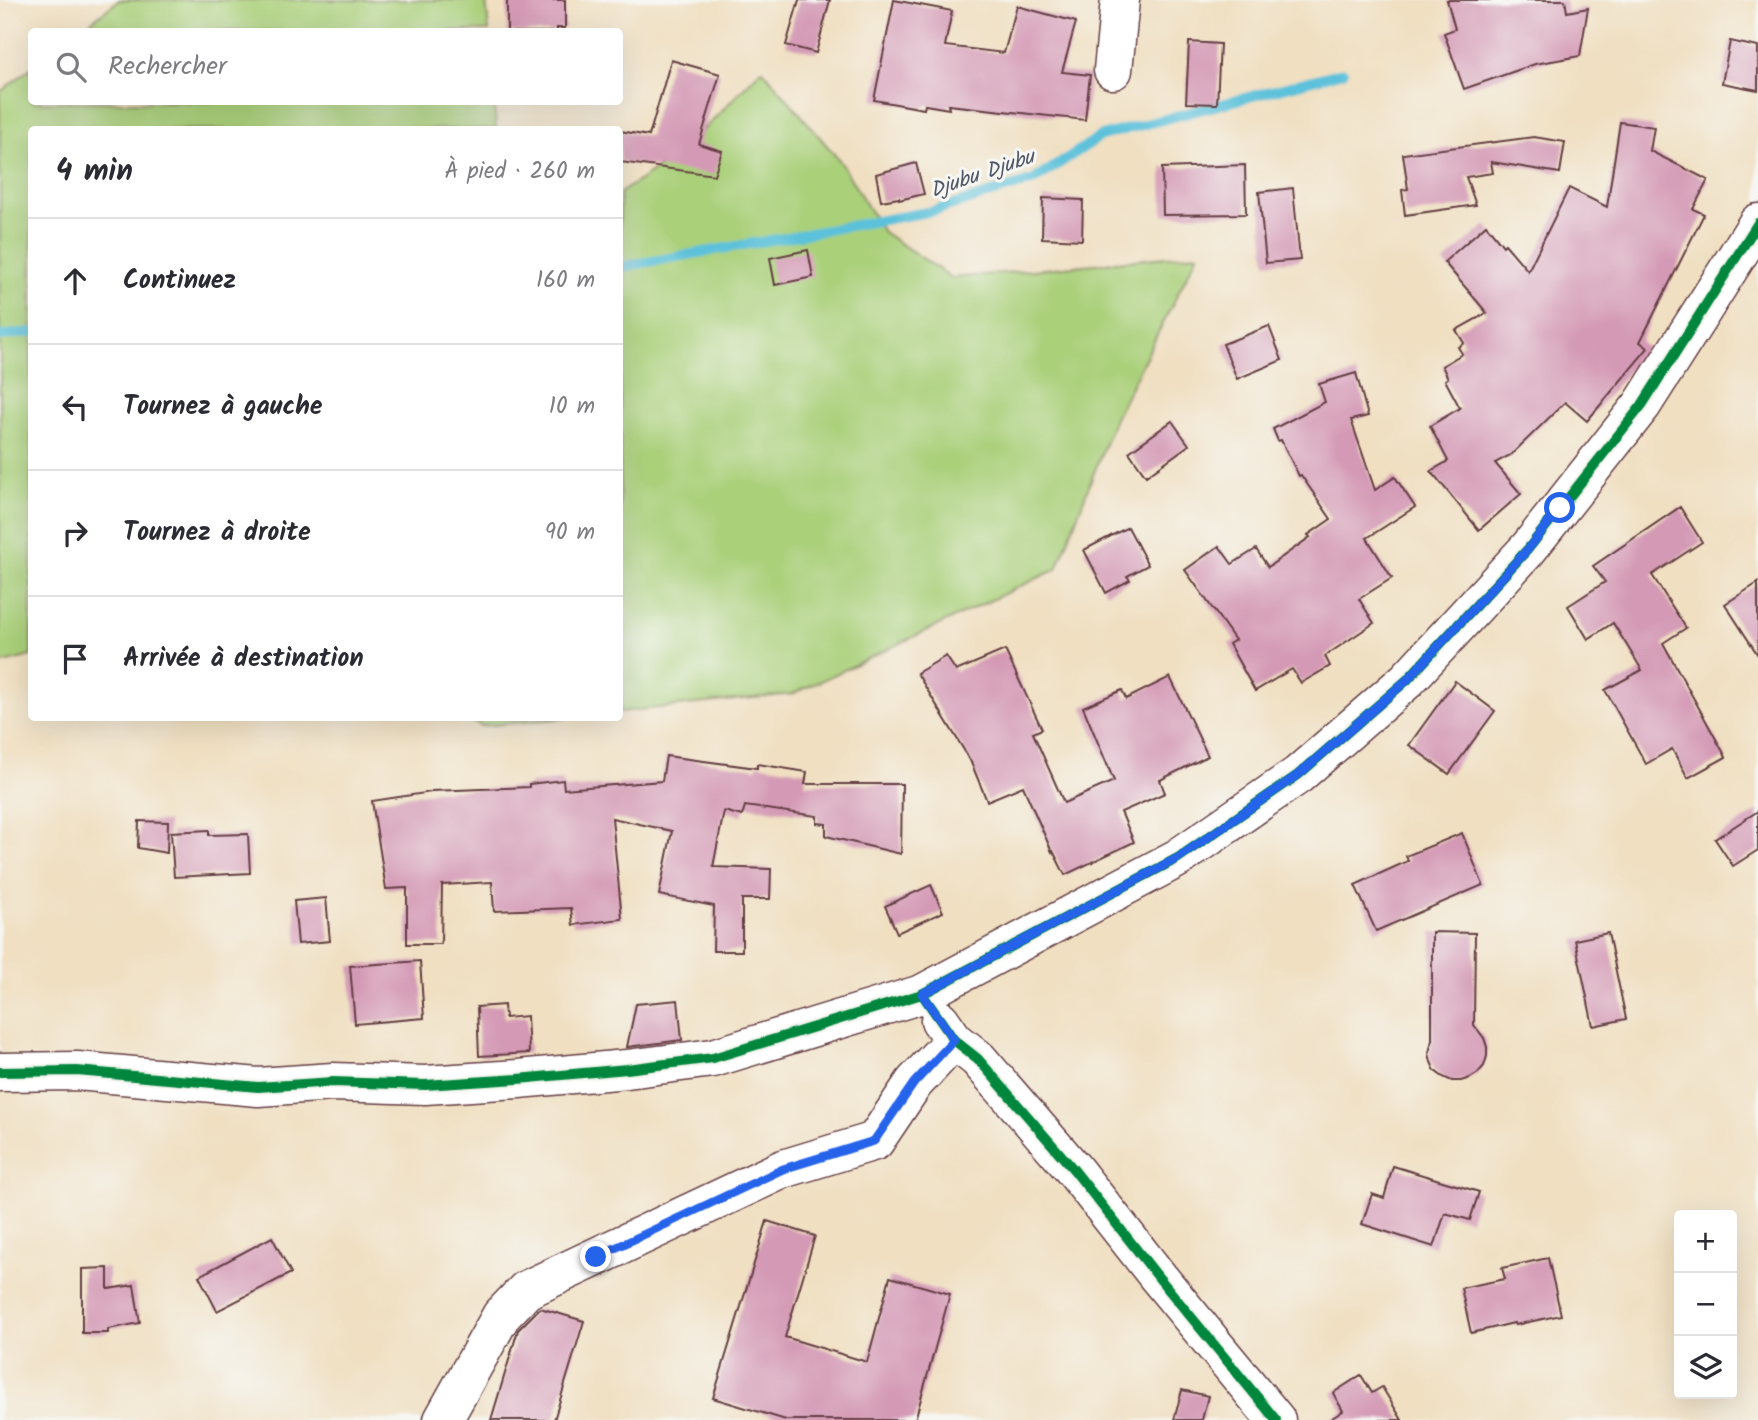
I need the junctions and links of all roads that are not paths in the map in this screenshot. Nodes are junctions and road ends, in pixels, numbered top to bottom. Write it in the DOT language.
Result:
graph roads {
  1 [pos="1120,0"];
  2 [pos="1113,70"];
  3 [pos="1758,223"];
  4 [pos="922,994"];
  5 [pos="954,1040"];
  6 [pos="0,1072"];
  7 [pos="443,1420"];
  8 [pos="1276,1420"];
  1 -- 2 [label="street"];
  3 -- 4 [label="street"];
  4 -- 5 [label="street"];
  4 -- 6 [label="street"];
  5 -- 7 [label="street"];
  5 -- 8 [label="street"];
}
